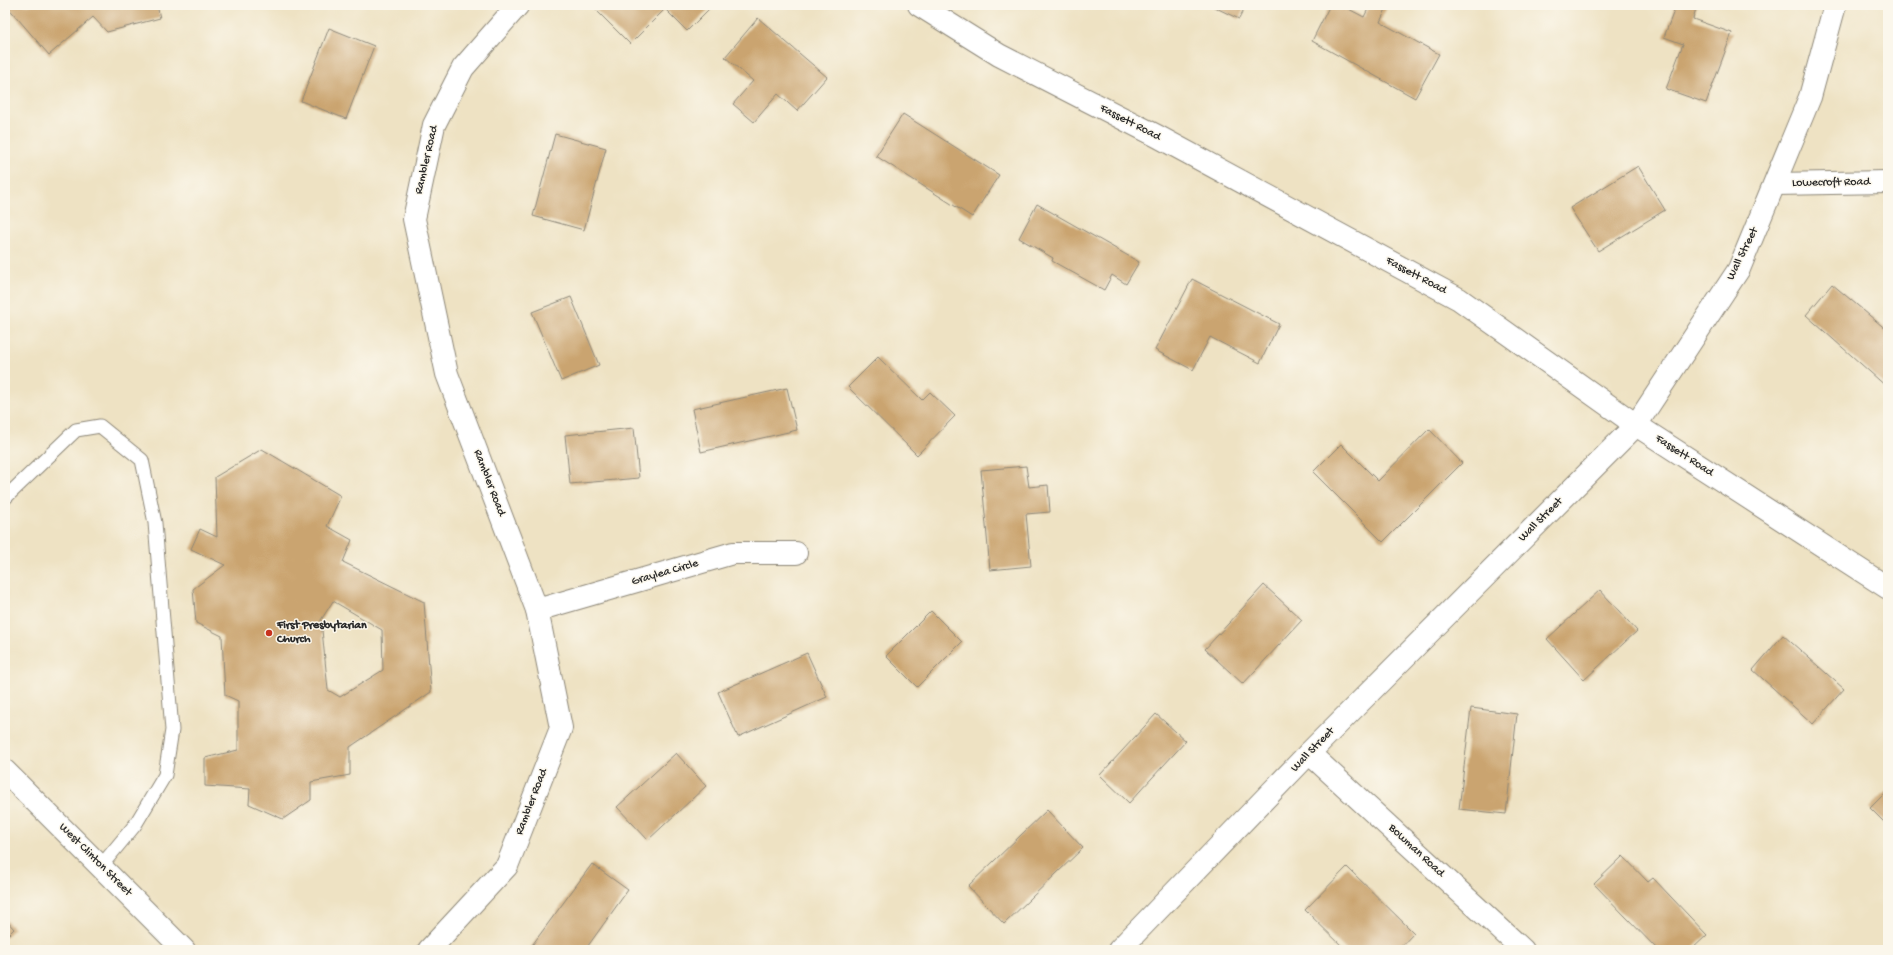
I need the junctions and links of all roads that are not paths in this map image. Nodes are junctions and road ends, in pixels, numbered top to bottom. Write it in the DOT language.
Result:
graph roads {
  1 [pos="518,5"];
  2 [pos="919,5"];
  3 [pos="1835,5"];
  4 [pos="1888,182"];
  5 [pos="1775,184"];
  6 [pos="1636,425"];
  7 [pos="5,498"];
  8 [pos="796,553"];
  9 [pos="1888,588"];
  10 [pos="537,610"];
  11 [pos="1309,753"];
  12 [pos="5,771"];
  13 [pos="101,866"];
  14 [pos="184,950"];
  15 [pos="429,950"];
  16 [pos="1119,950"];
  17 [pos="1523,950"];
  1 -- 10 [label="street, Rambler Road"];
  2 -- 6 [label="street, Fassett Road"];
  3 -- 5 [label="street, Wall Street"];
  4 -- 5 [label="street, Lowecroft Road"];
  5 -- 6 [label="street, Wall Street"];
  6 -- 9 [label="street, Fassett Road"];
  6 -- 11 [label="street, Wall Street"];
  7 -- 13 [label="lane"];
  8 -- 10 [label="street, Graylea Circle"];
  10 -- 15 [label="street, Rambler Road"];
  11 -- 16 [label="street, Wall Street"];
  11 -- 17 [label="street, Bowman Road"];
  12 -- 13 [label="street, West Clinton Street"];
  13 -- 14 [label="street, West Clinton Street"];
}
